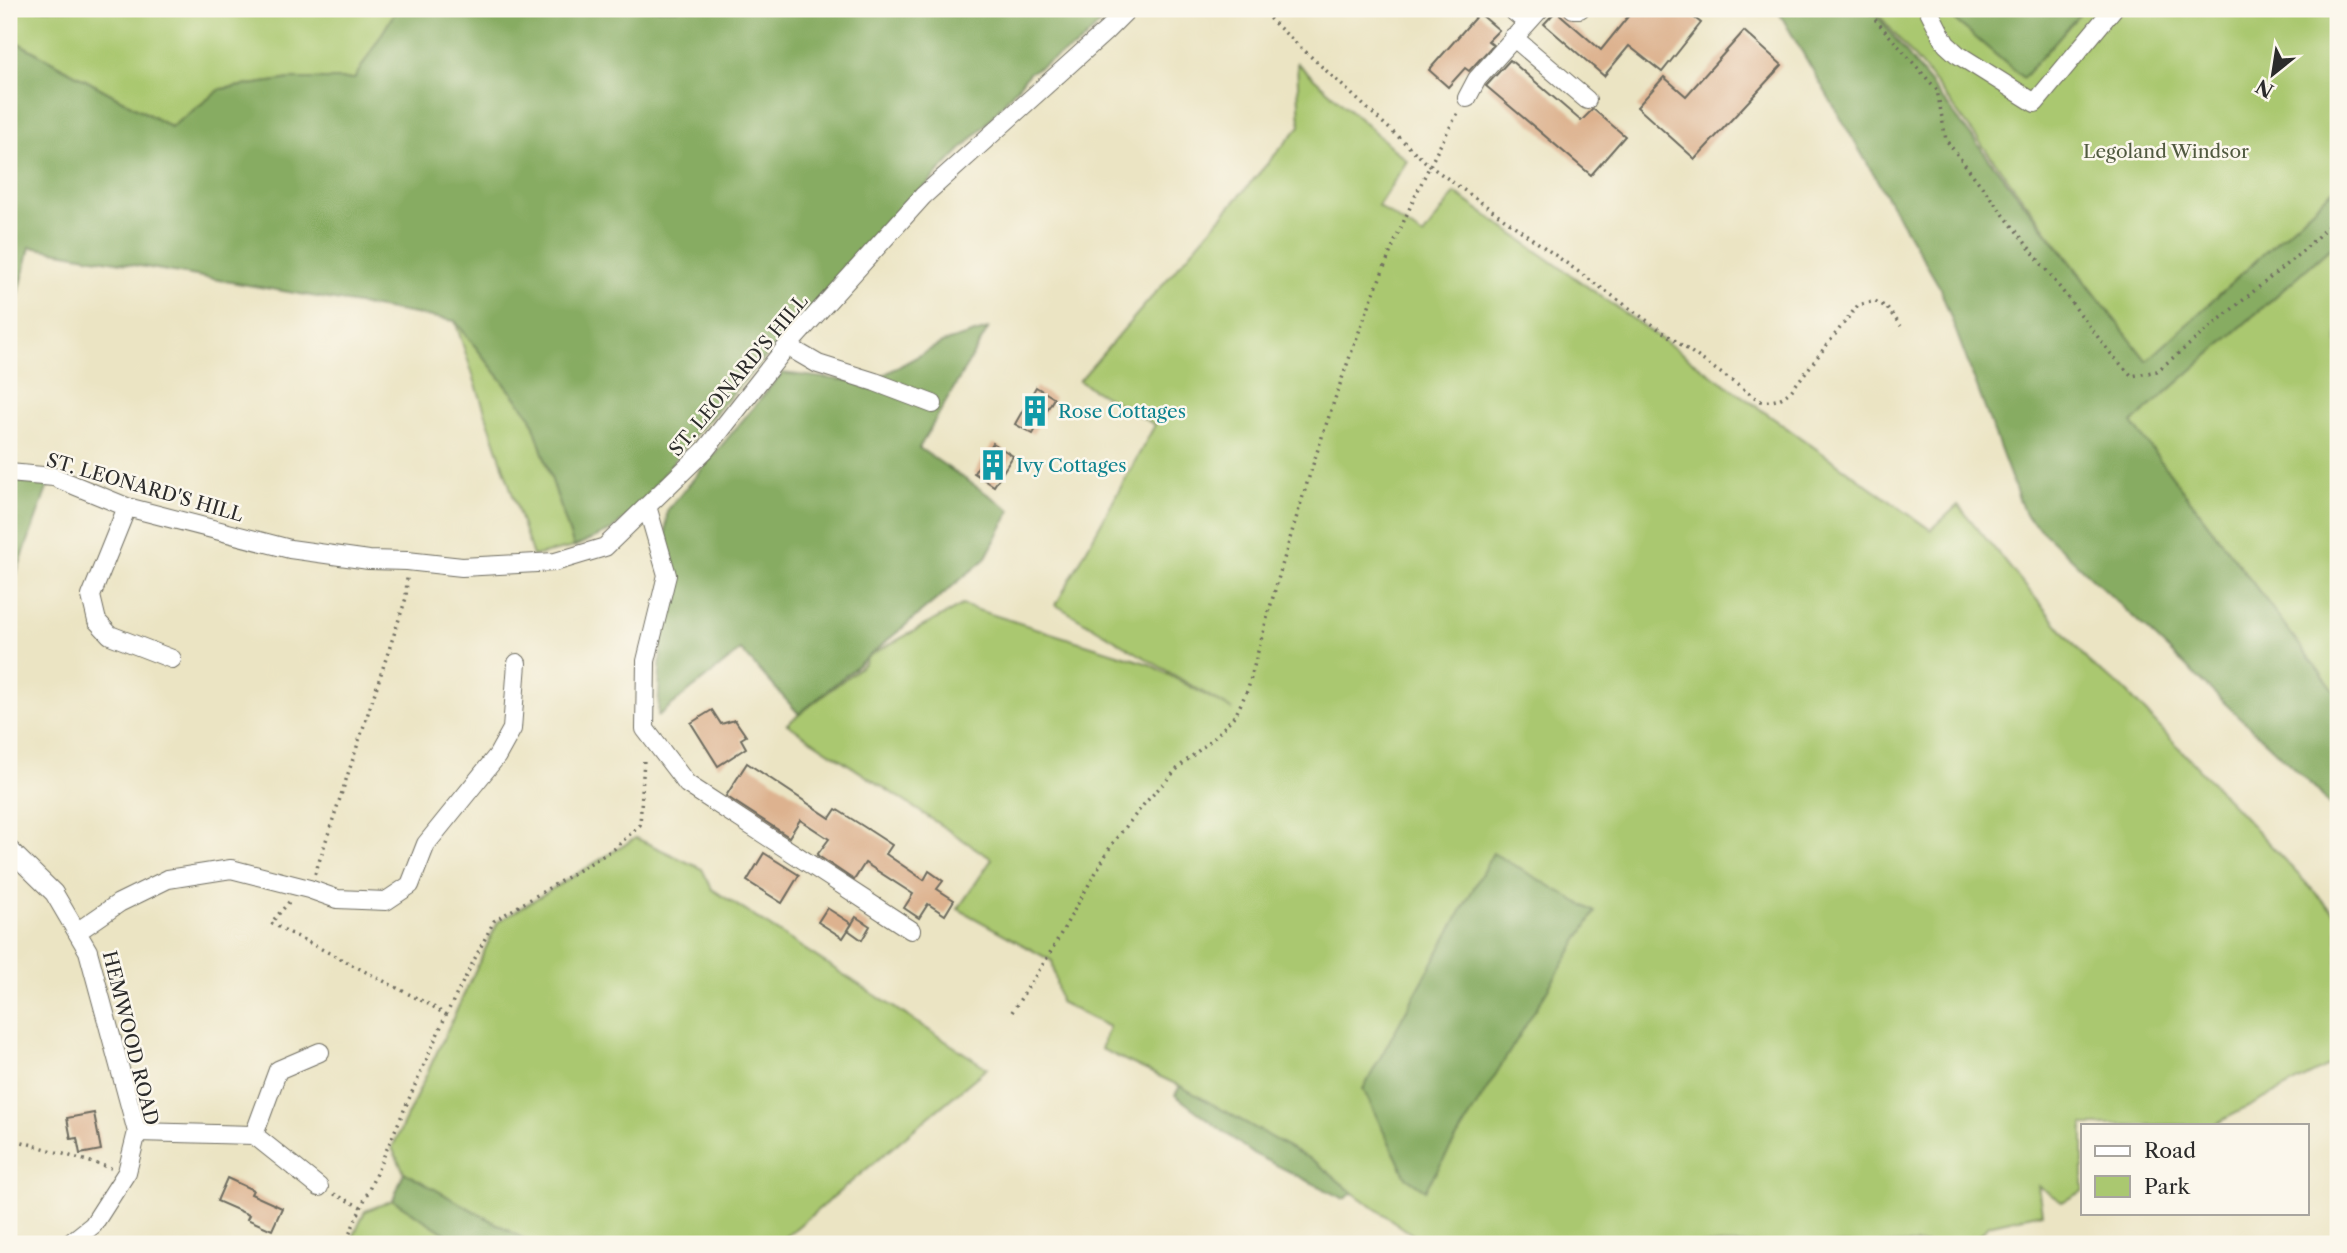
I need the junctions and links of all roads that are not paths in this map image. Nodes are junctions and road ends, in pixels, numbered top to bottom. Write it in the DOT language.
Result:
graph roads {
  1 [pos="1128,9"];
  2 [pos="1511,9"];
  3 [pos="1540,9"];
  4 [pos="1573,9"];
  5 [pos="1580,9"];
  6 [pos="1928,9"];
  7 [pos="2113,9"];
  8 [pos="1526,22"];
  9 [pos="1513,37"];
  10 [pos="1467,98"];
  11 [pos="1587,100"];
  12 [pos="788,346"];
  13 [pos="933,404"];
  14 [pos="9,473"];
  15 [pos="647,506"];
  16 [pos="127,507"];
  17 [pos="172,659"];
  18 [pos="517,663"];
  19 [pos="9,849"];
  20 [pos="911,930"];
  21 [pos="77,932"];
  22 [pos="320,1052"];
  23 [pos="137,1132"];
  24 [pos="254,1135"];
  25 [pos="319,1187"];
  26 [pos="69,1244"];
  1 -- 12 [label="street, ST. LEONARD'S HILL"];
  2 -- 8 [label="street"];
  3 -- 8 [label="street"];
  4 -- 5 [label="street"];
  6 -- 7 [label="street"];
  8 -- 9 [label="street"];
  9 -- 10 [label="street"];
  9 -- 11 [label="street"];
  12 -- 13 [label="street"];
  12 -- 15 [label="street, ST. LEONARD'S HILL"];
  14 -- 16 [label="street, ST. LEONARD'S HILL"];
  15 -- 16 [label="street, ST. LEONARD'S HILL"];
  15 -- 20 [label="street"];
  16 -- 17 [label="street"];
  18 -- 21 [label="street"];
  19 -- 21 [label="street, HEMWOOD ROAD"];
  21 -- 23 [label="street, HEMWOOD ROAD"];
  22 -- 24 [label="street"];
  23 -- 24 [label="street"];
  23 -- 26 [label="street, HEMWOOD ROAD"];
  24 -- 25 [label="street"];
}
